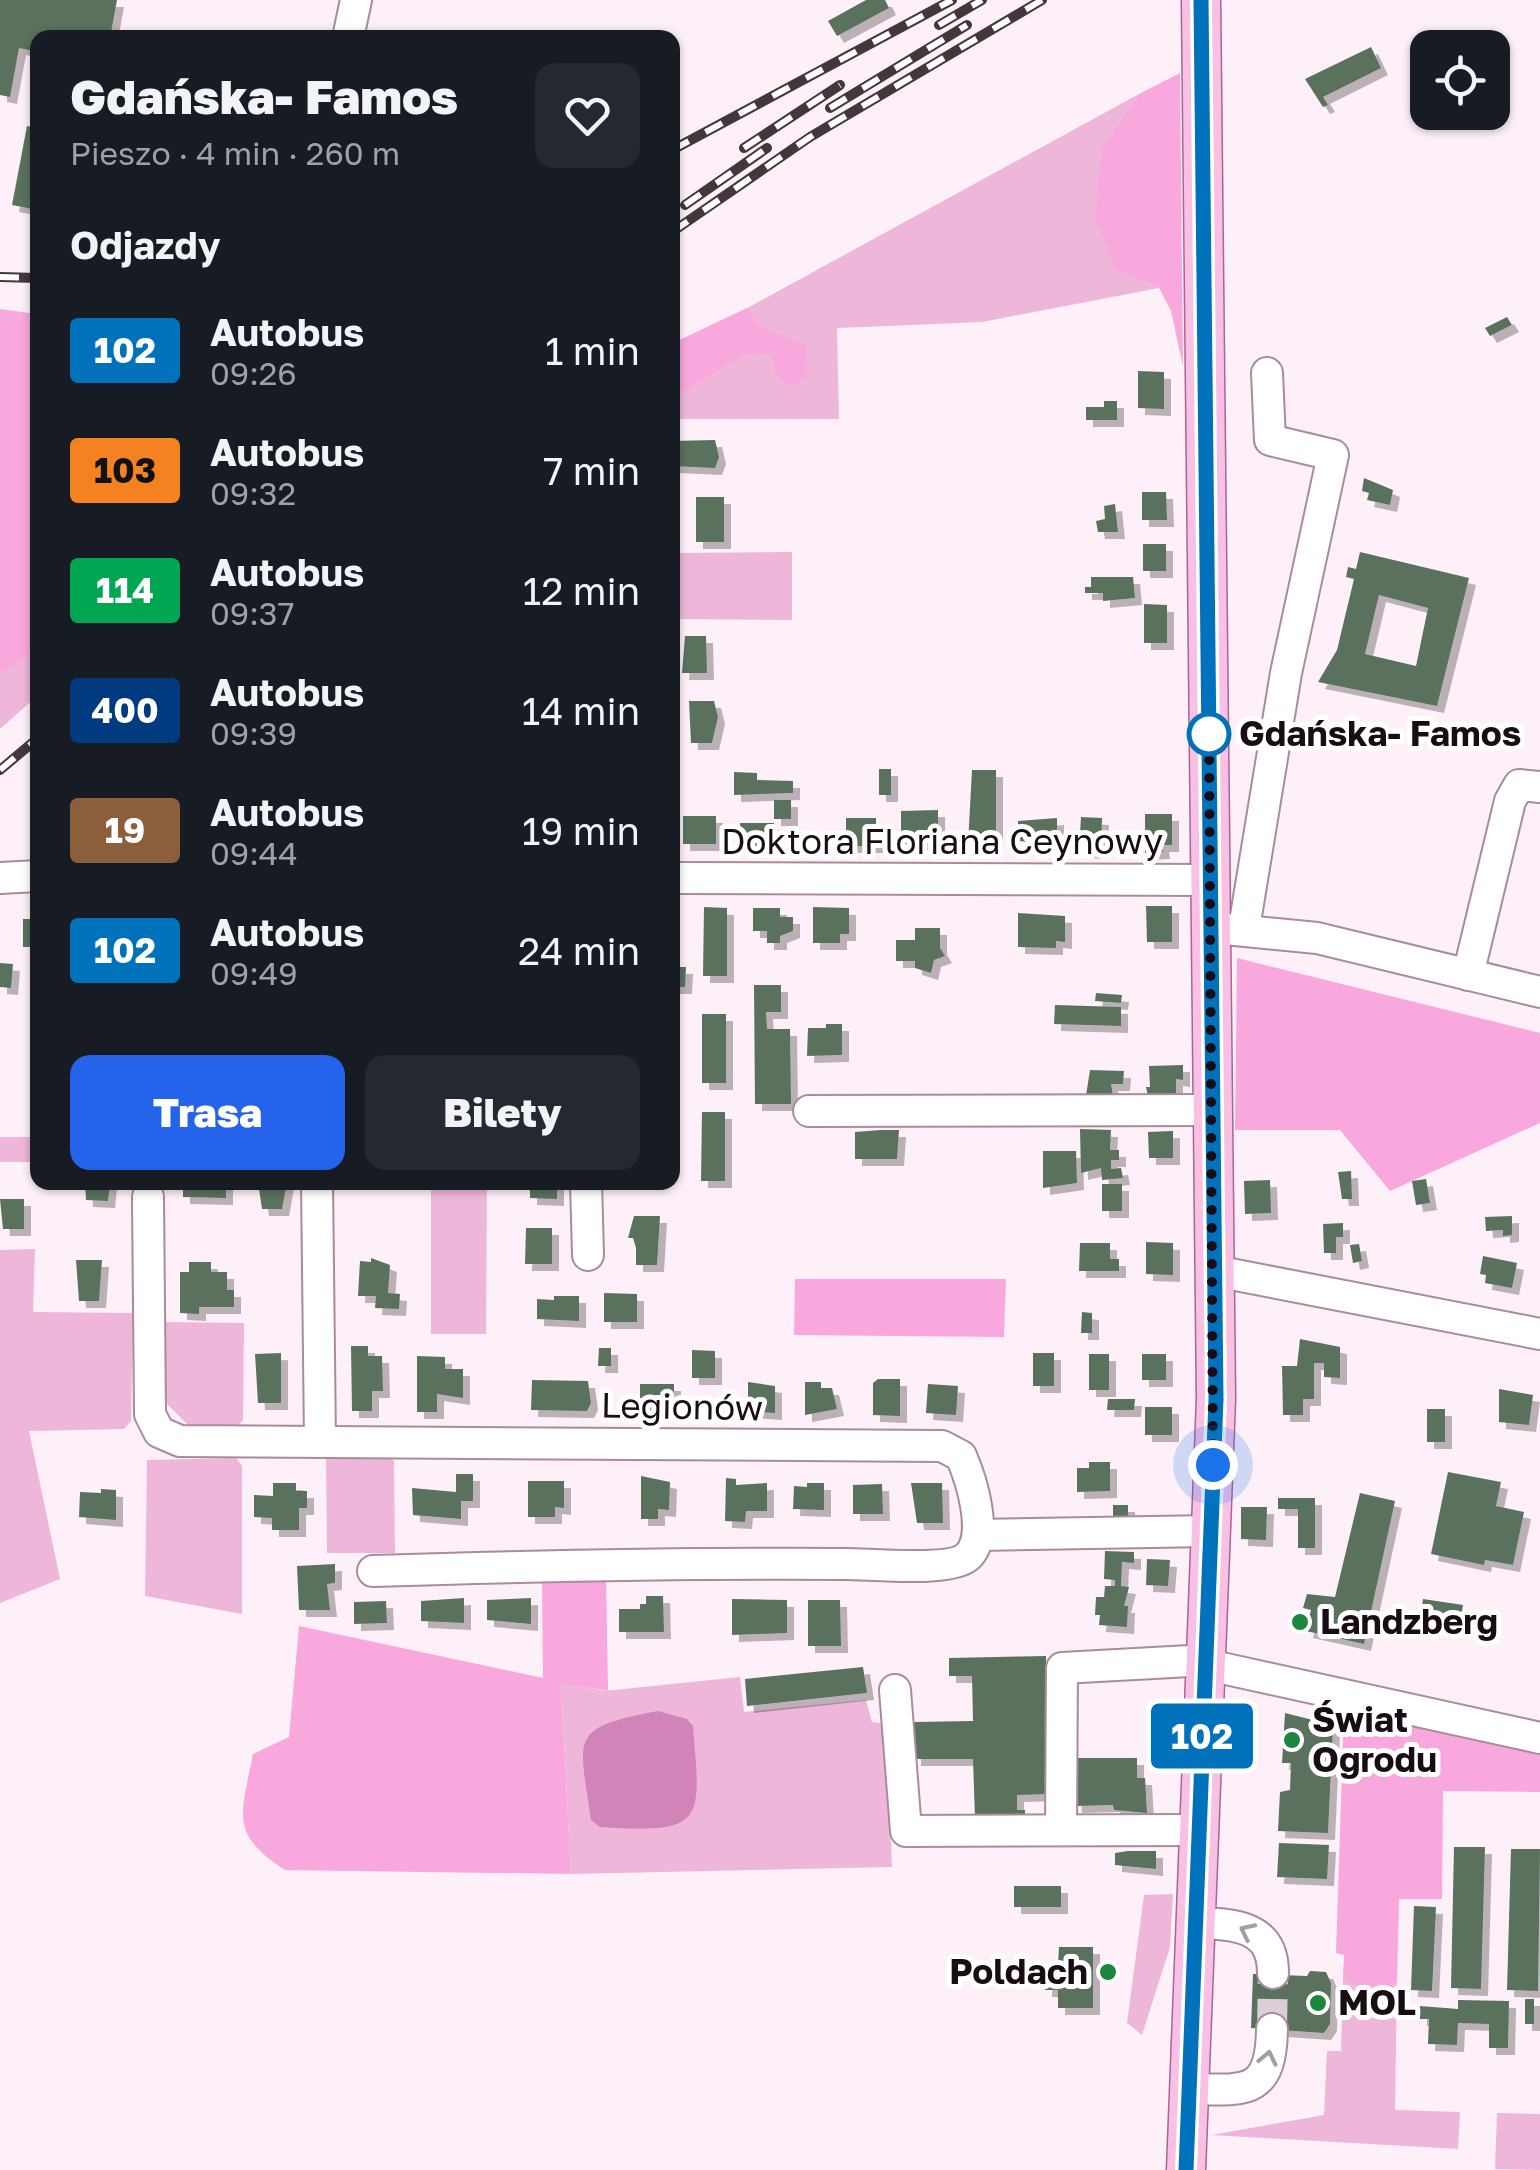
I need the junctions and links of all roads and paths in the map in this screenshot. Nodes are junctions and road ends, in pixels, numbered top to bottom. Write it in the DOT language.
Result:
graph roads {
  1 [pos="356,0"];
  2 [pos="1200,0"];
  3 [pos="350,30"];
  4 [pos="1268,373"];
  5 [pos="1540,788"];
  6 [pos="30,876"];
  7 [pos="0,878"];
  8 [pos="680,878"];
  9 [pos="1211,880"];
  10 [pos="1228,929"];
  11 [pos="1468,975"];
  12 [pos="1540,992"];
  13 [pos="1214,1110"];
  14 [pos="808,1111"];
  15 [pos="317,1190"];
  16 [pos="586,1190"];
  17 [pos="148,1196"];
  18 [pos="588,1256"];
  19 [pos="1215,1271"];
  20 [pos="1540,1334"];
  21 [pos="320,1441"];
  22 [pos="1211,1531"];
  23 [pos="978,1535"];
  24 [pos="373,1571"];
  25 [pos="1205,1668"];
  26 [pos="896,1690"];
  27 [pos="1540,1738"];
  28 [pos="1061,1830"];
  29 [pos="1199,1830"];
  30 [pos="1195,1923"];
  31 [pos="1272,1973"];
  32 [pos="1272,2030"];
  33 [pos="1188,2090"];
  34 [pos="1186,2170"];
  1 -- 3 [label="street"];
  2 -- 9 [label="main road"];
  4 -- 10 [label="street"];
  5 -- 11 [label="street"];
  6 -- 7 [label="street"];
  8 -- 9 [label="street, Doktora Floriana Ceynowy"];
  9 -- 10 [label="main road"];
  10 -- 11 [label="street"];
  10 -- 13 [label="main road"];
  11 -- 12 [label="street"];
  13 -- 14 [label="street"];
  13 -- 19 [label="main road"];
  15 -- 21 [label="street"];
  16 -- 18 [label="street"];
  17 -- 21 [label="street, Legionów"];
  19 -- 20 [label="street"];
  19 -- 22 [label="main road"];
  21 -- 23 [label="street, Legionów"];
  22 -- 23 [label="street"];
  22 -- 25 [label="main road"];
  23 -- 24 [label="street"];
  25 -- 27 [label="street"];
  25 -- 28 [label="street"];
  25 -- 29 [label="main road"];
  26 -- 28 [label="street"];
  28 -- 29 [label="street"];
  29 -- 30 [label="main road"];
  31 -- 30 [label="street, one-way"];
  30 -- 33 [label="main road"];
  33 -- 32 [label="street, one-way"];
  33 -- 34 [label="main road"];
}
